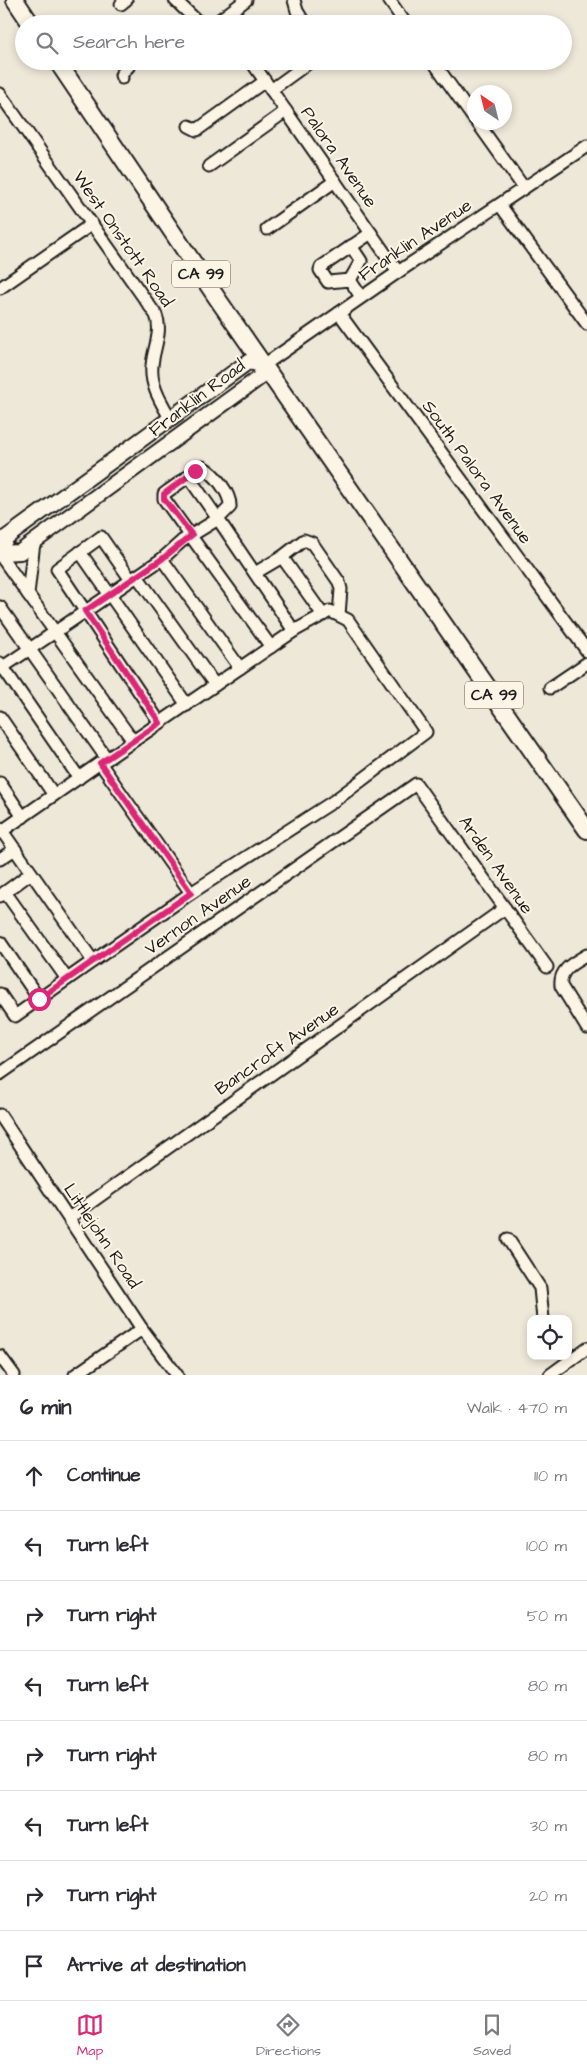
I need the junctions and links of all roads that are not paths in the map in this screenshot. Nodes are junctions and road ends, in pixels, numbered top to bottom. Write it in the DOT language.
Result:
graph roads {
  1 [pos="15,0"];
  2 [pos="246,0"];
  3 [pos="294,0"];
  4 [pos="389,0"];
  5 [pos="182,2"];
  6 [pos="25,15"];
  7 [pos="191,15"];
  8 [pos="226,15"];
  9 [pos="300,15"];
  10 [pos="400,15"];
  11 [pos="62,70"];
  12 [pos="125,70"];
  13 [pos="257,70"];
  14 [pos="296,70"];
  15 [pos="439,70"];
  16 [pos="122,78"];
  17 [pos="268,86"];
  18 [pos="0,94"];
  19 [pos="467,109"];
  20 [pos="286,111"];
  21 [pos="189,126"];
  22 [pos="483,130"];
  23 [pos="587,146"];
  24 [pos="209,166"];
  25 [pos="335,181"];
  26 [pos="524,188"];
  27 [pos="500,205"];
  28 [pos="92,224"];
  29 [pos="268,229"];
  30 [pos="371,233"];
  31 [pos="351,246"];
  32 [pos="398,272"];
  33 [pos="350,280"];
  34 [pos="0,288"];
  35 [pos="361,297"];
  36 [pos="339,313"];
  37 [pos="587,324"];
  38 [pos="264,366"];
  39 [pos="170,418"];
  40 [pos="188,476"];
  41 [pos="218,519"];
  42 [pos="192,535"];
  43 [pos="34,542"];
  44 [pos="0,552"];
  45 [pos="80,552"];
  46 [pos="282,557"];
  47 [pos="162,559"];
  48 [pos="255,573"];
  49 [pos="134,578"];
  50 [pos="28,594"];
  51 [pos="110,594"];
  52 [pos="0,608"];
  53 [pos="85,611"];
  54 [pos="323,615"];
  55 [pos="339,615"];
  56 [pos="294,631"];
  57 [pos="55,632"];
  58 [pos="271,647"];
  59 [pos="28,650"];
  60 [pos="587,651"];
  61 [pos="587,663"];
  62 [pos="1,666"];
  63 [pos="240,668"];
  64 [pos="215,686"];
  65 [pos="550,688"];
  66 [pos="187,704"];
  67 [pos="0,716"];
  68 [pos="160,723"];
  69 [pos="133,741"];
  70 [pos="104,761"];
  71 [pos="79,778"];
  72 [pos="0,783"];
  73 [pos="416,784"];
  74 [pos="54,796"];
  75 [pos="23,817"];
  76 [pos="1,830"];
  77 [pos="587,830"];
  78 [pos="15,849"];
  79 [pos="0,859"];
  80 [pos="31,873"];
  81 [pos="191,893"];
  82 [pos="3,894"];
  83 [pos="505,908"];
  84 [pos="0,942"];
  85 [pos="587,955"];
  86 [pos="93,961"];
  87 [pos="547,967"];
  88 [pos="67,979"];
  89 [pos="0,994"];
  90 [pos="39,999"];
  91 [pos="587,1028"];
  92 [pos="0,1074"];
  93 [pos="0,1115"];
  94 [pos="69,1218"];
  95 [pos="508,1239"];
  96 [pos="543,1315"];
  97 [pos="142,1329"];
  98 [pos="587,1348"];
  99 [pos="0,1356"];
  100 [pos="559,1361"];
  101 [pos="14,1375"];
  102 [pos="75,1375"];
  103 [pos="177,1375"];
  104 [pos="550,1375"];
  1 -- 6 [label="highway"];
  2 -- 8 [label="street"];
  3 -- 9 [label="street"];
  4 -- 10 [label="street"];
  5 -- 7 [label="street"];
  11 -- 38 [label="highway, CA 99"];
  12 -- 16 [label="street"];
  13 -- 17 [label="street, Palora Avenue"];
  14 -- 17 [label="street"];
  15 -- 19 [label="street"];
  17 -- 20 [label="street, Palora Avenue"];
  17 -- 21 [label="street"];
  18 -- 28 [label="street, West Onstott Road"];
  20 -- 24 [label="street"];
  20 -- 25 [label="street, Palora Avenue"];
  22 -- 26 [label="street"];
  23 -- 26 [label="street, Franklin Avenue"];
  25 -- 29 [label="street"];
  25 -- 30 [label="street, Palora Avenue"];
  26 -- 27 [label="street, Franklin Avenue"];
  27 -- 32 [label="street, Franklin Avenue"];
  27 -- 37 [label="street"];
  28 -- 34 [label="street"];
  28 -- 39 [label="street, West Onstott Road"];
  30 -- 31 [label="street"];
  30 -- 32 [label="street, Palora Avenue"];
  31 -- 33 [label="street"];
  31 -- 33 [label="street"];
  32 -- 35 [label="street, Franklin Avenue"];
  33 -- 35 [label="street"];
  35 -- 36 [label="street, Franklin Avenue"];
  36 -- 38 [label="street, Franklin Avenue"];
  36 -- 60 [label="street, South Palora Avenue"];
  38 -- 39 [label="main road, Franklin Road"];
  38 -- 43 [label="main road, Franklin Road"];
  38 -- 77 [label="highway, CA 99"];
  39 -- 44 [label="main road, Franklin Road"];
  40 -- 41 [label="street"];
  40 -- 41 [label="street"];
  40 -- 42 [label="street"];
  41 -- 42 [label="street"];
  41 -- 48 [label="street"];
  42 -- 47 [label="street"];
  42 -- 58 [label="street"];
  43 -- 44 [label="main road, Franklin Road"];
  43 -- 50 [label="street"];
  44 -- 50 [label="street"];
  45 -- 49 [label="street"];
  45 -- 51 [label="street"];
  45 -- 53 [label="street"];
  46 -- 48 [label="street"];
  46 -- 54 [label="street"];
  46 -- 55 [label="street"];
  47 -- 49 [label="street"];
  47 -- 63 [label="street"];
  48 -- 56 [label="street"];
  49 -- 51 [label="street"];
  49 -- 64 [label="street"];
  50 -- 57 [label="street"];
  51 -- 53 [label="street"];
  51 -- 66 [label="street"];
  52 -- 59 [label="street"];
  53 -- 57 [label="street"];
  53 -- 68 [label="street"];
  54 -- 55 [label="street"];
  54 -- 56 [label="street"];
  55 -- 81 [label="street"];
  56 -- 58 [label="street"];
  57 -- 59 [label="street"];
  57 -- 69 [label="street"];
  58 -- 63 [label="street"];
  59 -- 62 [label="street"];
  59 -- 70 [label="street"];
  61 -- 65 [label="street"];
  62 -- 71 [label="street"];
  63 -- 64 [label="street"];
  64 -- 66 [label="street"];
  66 -- 68 [label="street"];
  67 -- 74 [label="street"];
  68 -- 69 [label="street"];
  69 -- 70 [label="street"];
  70 -- 71 [label="street"];
  70 -- 81 [label="street"];
  71 -- 74 [label="street"];
  72 -- 75 [label="street"];
  73 -- 83 [label="street, Arden Avenue"];
  73 -- 92 [label="street, Vernon Avenue"];
  74 -- 75 [label="street"];
  75 -- 76 [label="street"];
  76 -- 78 [label="street"];
  78 -- 79 [label="street"];
  78 -- 80 [label="street"];
  80 -- 82 [label="street"];
  80 -- 86 [label="street"];
  81 -- 86 [label="street"];
  82 -- 88 [label="street"];
  83 -- 87 [label="street, Arden Avenue"];
  83 -- 94 [label="street, Bancroft Avenue"];
  84 -- 90 [label="street"];
  85 -- 91 [label="street"];
  86 -- 88 [label="street"];
  88 -- 90 [label="street"];
  89 -- 90 [label="street"];
  93 -- 94 [label="street, Littlejohn Road"];
  94 -- 97 [label="street, Littlejohn Road"];
  95 -- 96 [label="street"];
  97 -- 102 [label="street"];
  97 -- 103 [label="street, Littlejohn Road"];
  98 -- 100 [label="street"];
  99 -- 101 [label="street"];
  100 -- 104 [label="street"];
}
